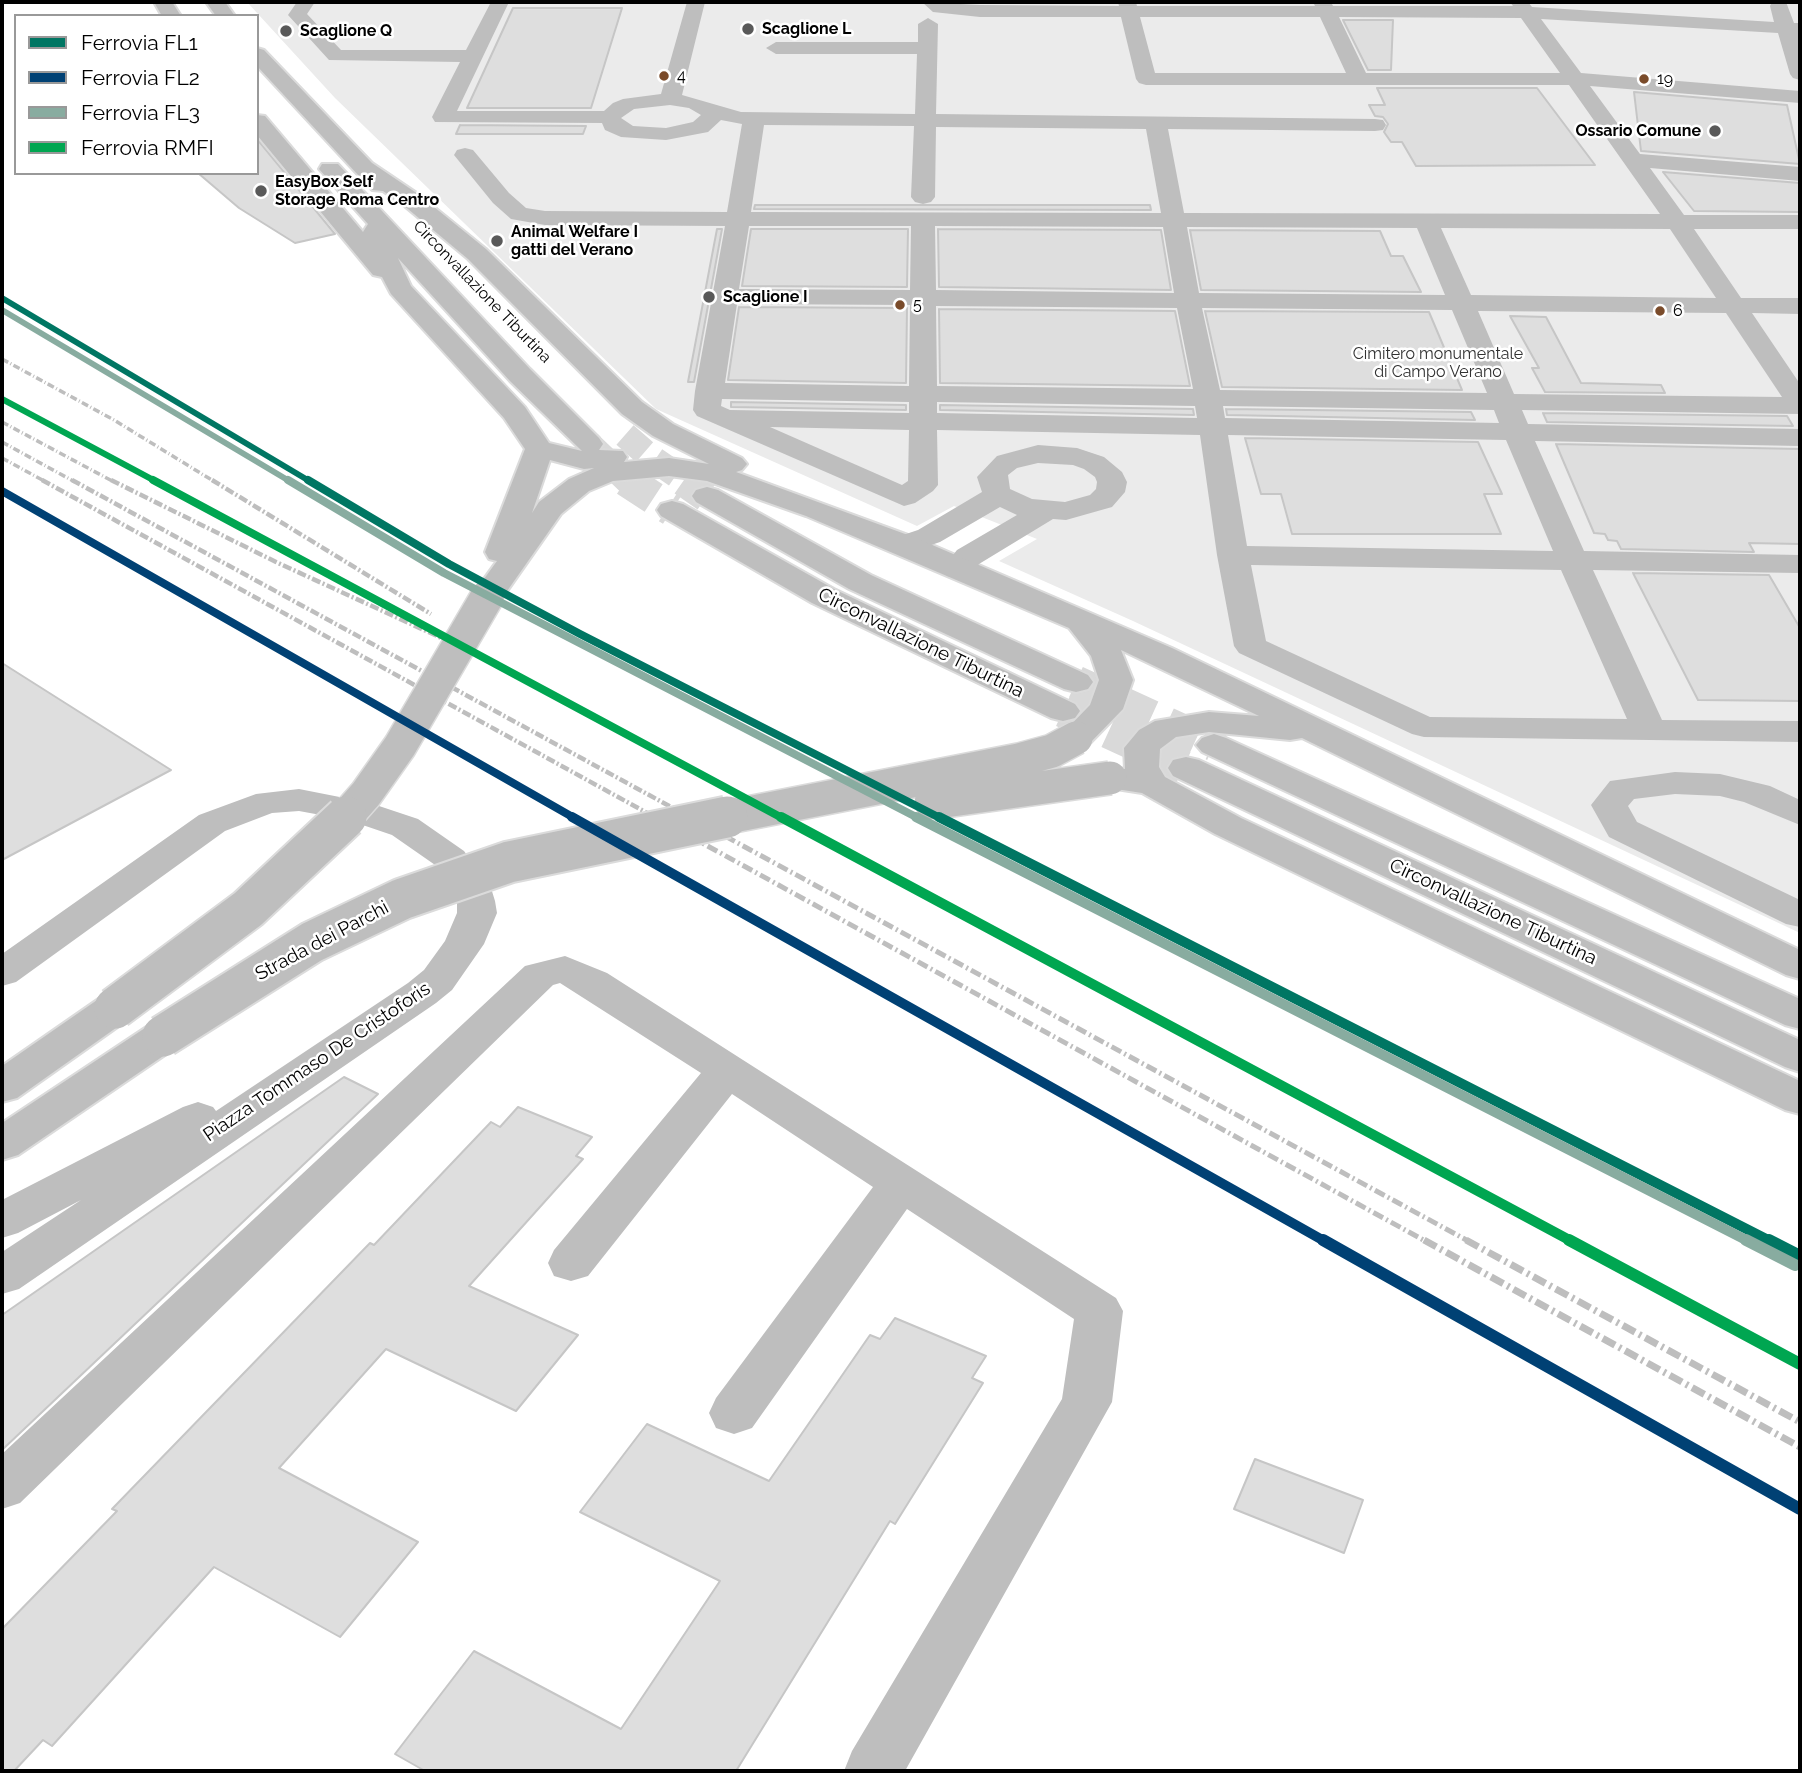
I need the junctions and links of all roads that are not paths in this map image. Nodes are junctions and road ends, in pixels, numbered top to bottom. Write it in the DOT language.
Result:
graph roads {
  1 [pos="304,2"];
  2 [pos="500,2"];
  3 [pos="695,2"];
  4 [pos="932,2"];
  5 [pos="1778,2"];
  6 [pos="1128,6"];
  7 [pos="1325,7"];
  8 [pos="1522,7"];
  9 [pos="928,24"];
  10 [pos="1793,29"];
  11 [pos="776,48"];
  12 [pos="927,48"];
  13 [pos="259,56"];
  14 [pos="473,56"];
  15 [pos="1800,74"];
  16 [pos="1359,79"];
  17 [pos="1574,79"];
  18 [pos="1800,97"];
  19 [pos="670,99"];
  20 [pos="260,109"];
  21 [pos="610,117"];
  22 [pos="709,117"];
  23 [pos="748,118"];
  24 [pos="925,120"];
  25 [pos="1156,122"];
  26 [pos="1375,125"];
  27 [pos="465,155"];
  28 [pos="1633,160"];
  29 [pos="364,168"];
  30 [pos="1800,174"];
  31 [pos="364,205"];
  32 [pos="923,209"];
  33 [pos="739,220"];
  34 [pos="1175,220"];
  35 [pos="1426,220"];
  36 [pos="1677,221"];
  37 [pos="1800,222"];
  38 [pos="400,289"];
  39 [pos="727,296"];
  40 [pos="922,297"];
  41 [pos="1188,300"];
  42 [pos="1461,304"];
  43 [pos="1735,305"];
  44 [pos="1800,306"];
  45 [pos="514,325"];
  46 [pos="709,391"];
  47 [pos="1503,402"];
  48 [pos="1800,405"];
  49 [pos="922,407"];
  50 [pos="1211,412"];
  51 [pos="724,418"];
  52 [pos="653,425"];
  53 [pos="1517,432"];
  54 [pos="1800,437"];
  55 [pos="589,444"];
  56 [pos="538,454"];
  57 [pos="999,495"];
  58 [pos="707,496"];
  59 [pos="672,510"];
  60 [pos="817,510"];
  61 [pos="1045,511"];
  62 [pos="905,545"];
  63 [pos="1233,555"];
  64 [pos="1572,559"];
  65 [pos="1800,564"];
  66 [pos="958,569"];
  67 [pos="487,597"];
  68 [pos="1083,624"];
  69 [pos="1076,682"];
  70 [pos="1069,724"];
  71 [pos="1649,730"];
  72 [pos="1800,732"];
  73 [pos="1320,734"];
  74 [pos="1184,766"];
  75 [pos="1800,814"];
  76 [pos="681,827"];
  77 [pos="1800,915"];
  78 [pos="1800,966"];
  79 [pos="2,973"];
  80 [pos="115,1008"];
  81 [pos="1800,1014"];
  82 [pos="1739,1030"];
  83 [pos="362,1032"];
  84 [pos="1800,1057"];
  85 [pos="1800,1064"];
  86 [pos="2,1066"];
  87 [pos="728,1070"];
  88 [pos="2,1087"];
  89 [pos="1800,1099"];
  90 [pos="2,1144"];
  91 [pos="901,1183"];
  92 [pos="2,1221"];
  93 [pos="571,1264"];
  94 [pos="2,1276"];
  95 [pos="734,1413"];
  96 [pos="2,1488"];
  97 [pos="873,1771"];
  1 -- 14 [label="main road"];
  2 -- 14 [label="main road"];
  3 -- 19 [label="main road"];
  4 -- 6 [label="main road"];
  5 -- 10 [label="main road"];
  6 -- 7 [label="main road"];
  6 -- 16 [label="main road"];
  7 -- 8 [label="main road"];
  7 -- 16 [label="main road"];
  8 -- 10 [label="main road"];
  8 -- 17 [label="main road"];
  9 -- 12 [label="main road"];
  10 -- 15 [label="main road"];
  11 -- 12 [label="main road"];
  12 -- 24 [label="main road"];
  13 -- 29 [label="main road, Circonvallazione Tiburtina"];
  14 -- 21 [label="main road"];
  16 -- 17 [label="main road"];
  17 -- 18 [label="main road"];
  17 -- 28 [label="main road"];
  19 -- 21 [label="main road"];
  19 -- 22 [label="main road"];
  20 -- 31 [label="main road, Circonvallazione Tiburtina"];
  20 -- 38 [label="main road, Circonvallazione Tiburtina"];
  21 -- 22 [label="main road"];
  22 -- 23 [label="main road"];
  23 -- 24 [label="main road"];
  23 -- 33 [label="main road"];
  24 -- 25 [label="main road"];
  24 -- 32 [label="main road"];
  25 -- 26 [label="main road"];
  25 -- 34 [label="main road"];
  27 -- 33 [label="main road"];
  28 -- 30 [label="main road"];
  28 -- 36 [label="main road"];
  29 -- 45 [label="main road, Circonvallazione Tiburtina"];
  29 -- 52 [label="main road"];
  31 -- 38 [label="main road"];
  31 -- 55 [label="main road, Circonvallazione Tiburtina"];
  32 -- 33 [label="main road"];
  32 -- 34 [label="main road"];
  32 -- 40 [label="main road"];
  33 -- 39 [label="main road"];
  34 -- 35 [label="main road"];
  34 -- 41 [label="main road"];
  35 -- 36 [label="main road"];
  35 -- 42 [label="main road"];
  36 -- 37 [label="main road"];
  36 -- 43 [label="main road"];
  38 -- 56 [label="main road, Circonvallazione Tiburtina"];
  39 -- 40 [label="main road"];
  39 -- 46 [label="main road"];
  40 -- 41 [label="main road"];
  40 -- 49 [label="main road"];
  41 -- 42 [label="main road"];
  41 -- 50 [label="main road"];
  42 -- 43 [label="main road"];
  42 -- 47 [label="main road"];
  43 -- 44 [label="main road"];
  43 -- 48 [label="main road"];
  46 -- 49 [label="main road"];
  46 -- 51 [label="main road"];
  47 -- 48 [label="main road"];
  47 -- 50 [label="main road"];
  47 -- 53 [label="main road"];
  49 -- 50 [label="main road"];
  49 -- 51 [label="main road"];
  49 -- 51 [label="main road"];
  50 -- 53 [label="main road"];
  50 -- 63 [label="main road"];
  52 -- 56 [label="main road"];
  52 -- 60 [label="main road"];
  53 -- 54 [label="main road"];
  53 -- 64 [label="main road"];
  56 -- 67 [label="main road"];
  57 -- 61 [label="main road"];
  57 -- 61 [label="main road"];
  57 -- 62 [label="main road"];
  58 -- 69 [label="main road, Circonvallazione Tiburtina"];
  59 -- 70 [label="main road, Circonvallazione Tiburtina"];
  60 -- 62 [label="main road"];
  60 -- 67 [label="main road"];
  61 -- 66 [label="main road"];
  62 -- 66 [label="main road"];
  63 -- 64 [label="main road"];
  63 -- 71 [label="main road"];
  64 -- 65 [label="main road"];
  64 -- 71 [label="main road"];
  66 -- 68 [label="main road"];
  67 -- 80 [label="main road, bridge"];
  68 -- 70 [label="main road"];
  68 -- 73 [label="main road"];
  70 -- 76 [label="main road, bridge"];
  71 -- 72 [label="main road"];
  73 -- 74 [label="main road"];
  73 -- 78 [label="main road"];
  74 -- 76 [label="main road, bridge"];
  74 -- 81 [label="main road, Circonvallazione Tiburtina"];
  74 -- 82 [label="main road, Circonvallazione Tiburtina"];
  74 -- 89 [label="main road"];
  75 -- 77 [label="main road"];
  76 -- 90 [label="main road, Strada dei Parchi, bridge"];
  79 -- 83 [label="main road, Piazza Tommaso De Cristoforis"];
  80 -- 86 [label="main road"];
  80 -- 88 [label="main road"];
  82 -- 84 [label="main road, Circonvallazione Tiburtina"];
  82 -- 85 [label="main road"];
  83 -- 92 [label="main road"];
  83 -- 94 [label="main road, Piazza Tommaso De Cristoforis"];
  87 -- 91 [label="main road"];
  87 -- 93 [label="main road"];
  87 -- 96 [label="main road"];
  91 -- 95 [label="main road"];
  91 -- 97 [label="main road"];
}
